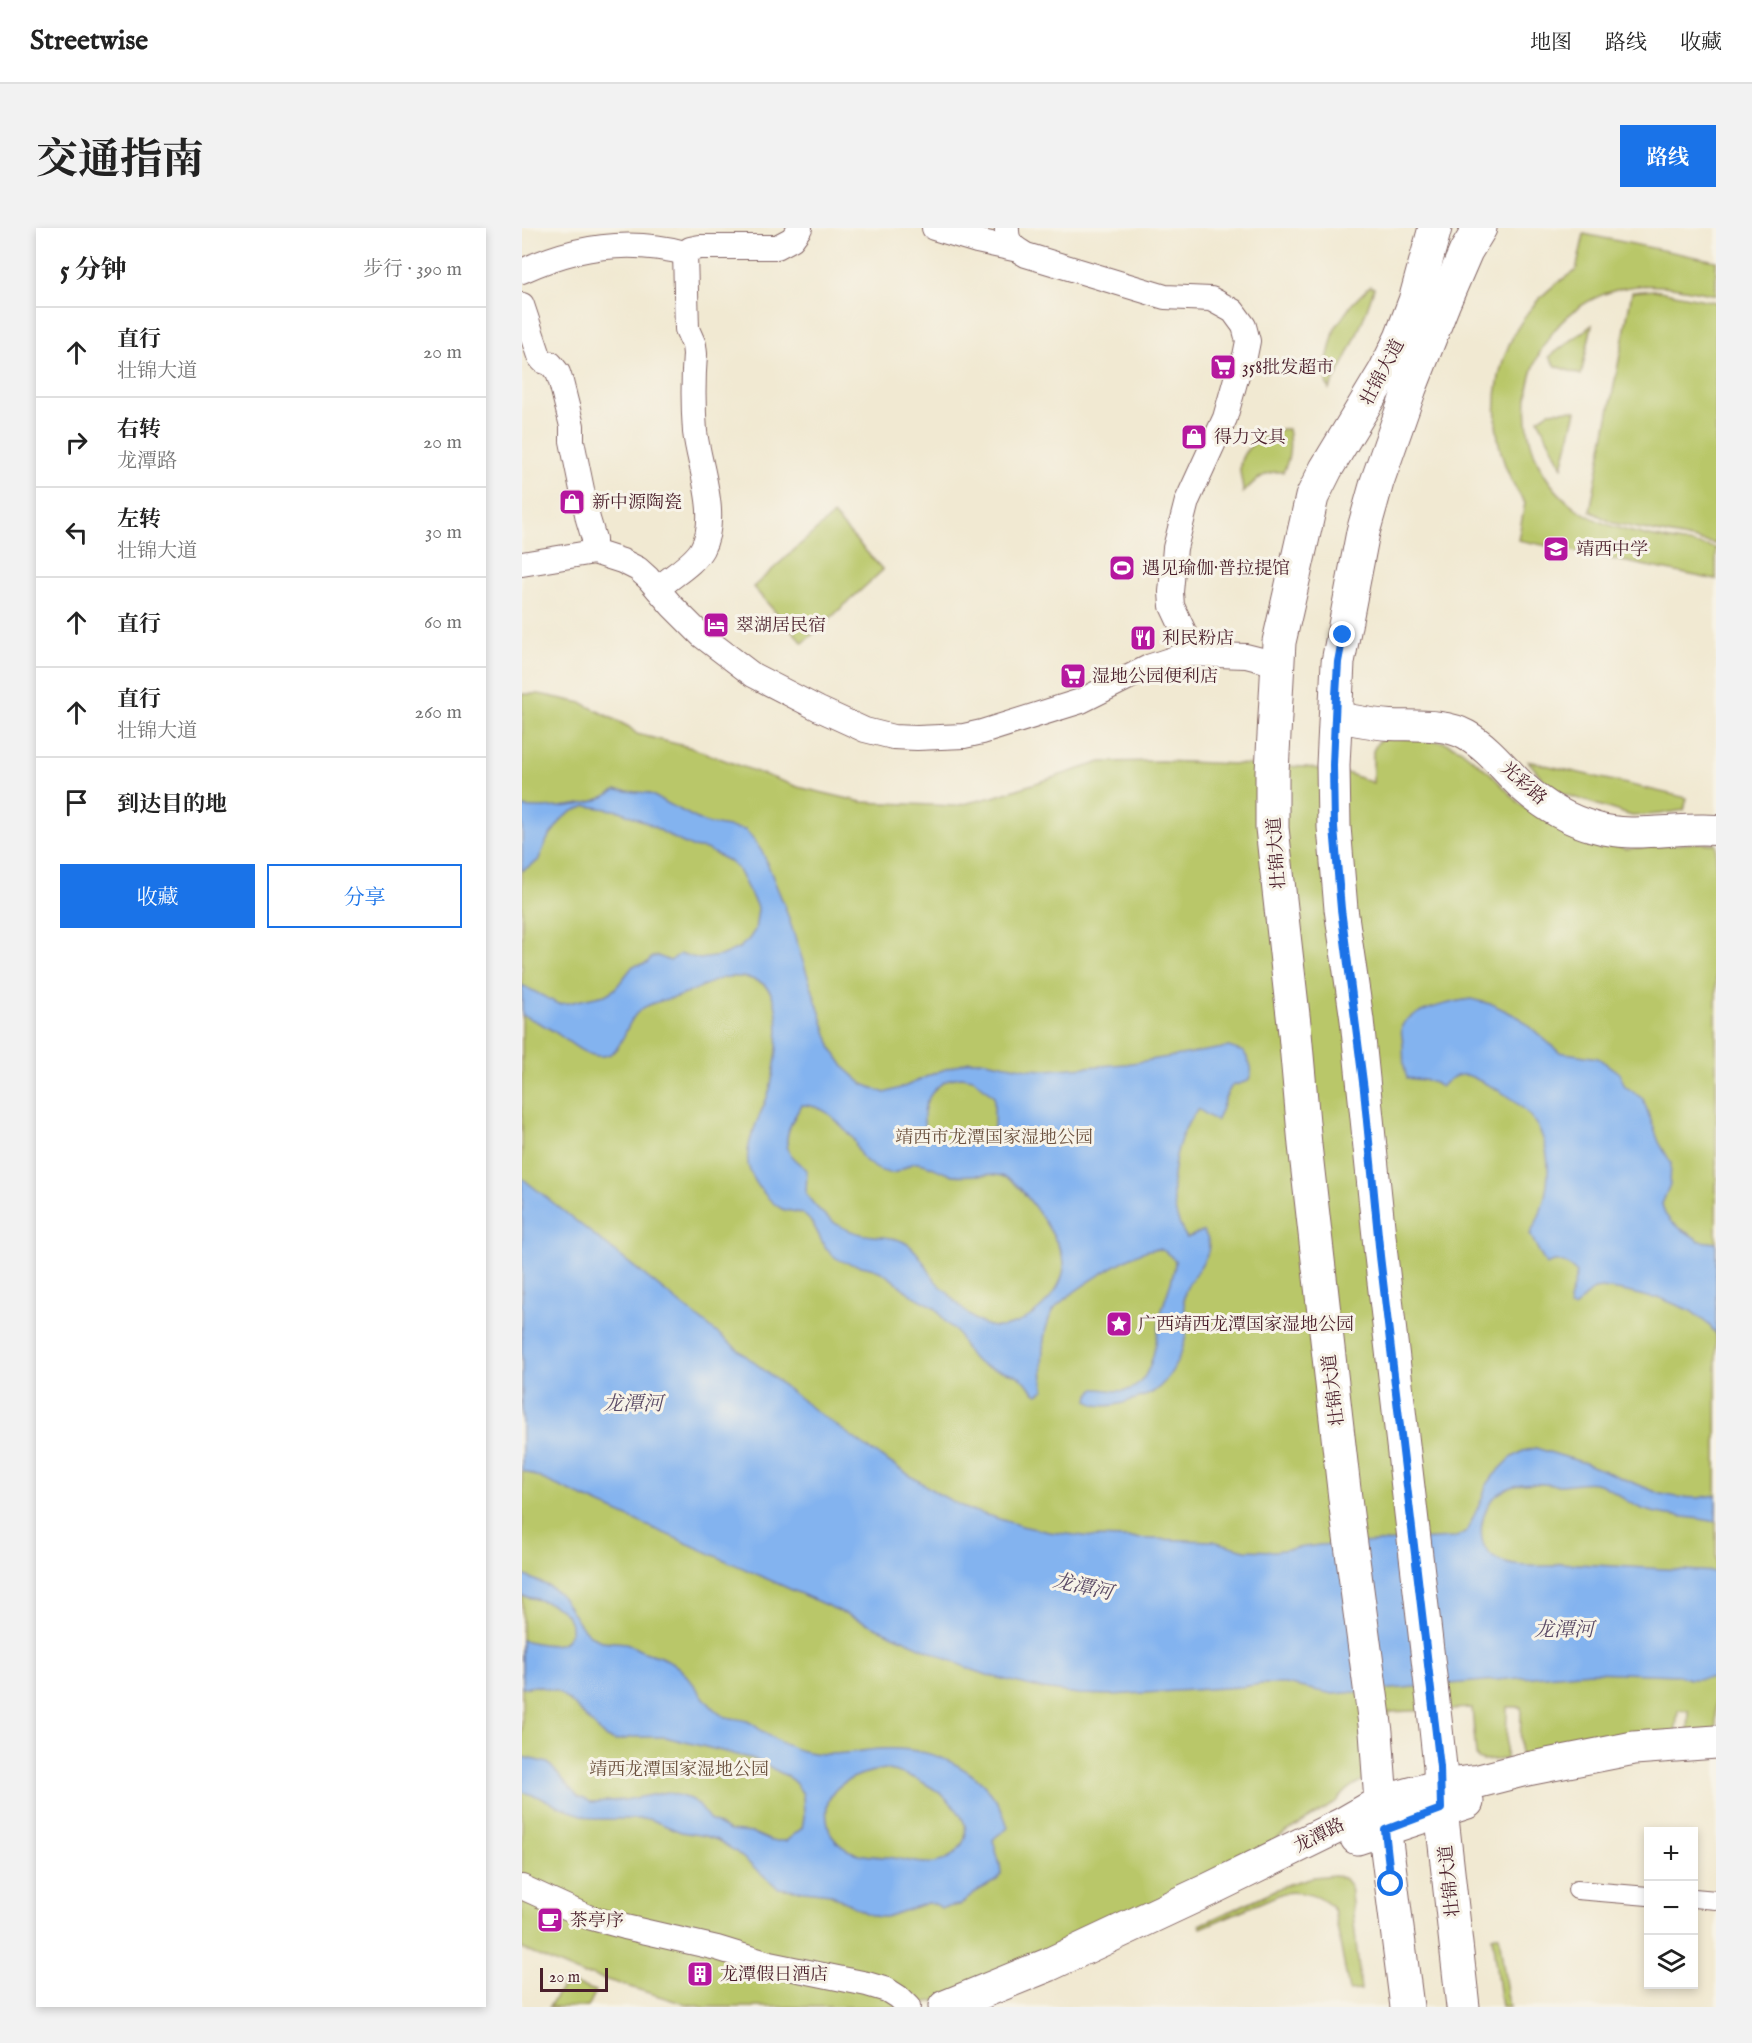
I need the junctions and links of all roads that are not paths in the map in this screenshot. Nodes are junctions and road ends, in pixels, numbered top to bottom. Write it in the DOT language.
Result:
graph roads {
  1 [pos="800,228"];
  2 [pos="934,228"];
  3 [pos="1435,228"];
  4 [pos="1480,228"];
  5 [pos="645,237"];
  6 [pos="1011,238"];
  7 [pos="685,253"];
  8 [pos="522,271"];
  9 [pos="522,305"];
  10 [pos="594,552"];
  11 [pos="522,564"];
  12 [pos="658,589"];
  13 [pos="1188,654"];
  14 [pos="1277,664"];
  15 [pos="1336,717"];
  16 [pos="1716,830"];
  17 [pos="1716,1742"];
  18 [pos="1716,1754"];
  19 [pos="1441,1798"];
  20 [pos="1383,1816"];
  21 [pos="522,1887"];
  22 [pos="1577,1890"];
  23 [pos="1644,1896"];
  24 [pos="1698,1898"];
  25 [pos="1716,1900"];
  26 [pos="909,2007"];
  27 [pos="945,2007"];
  28 [pos="981,2007"];
  29 [pos="1407,2007"];
  30 [pos="1463,2007"];
  1 -- 7 [label="street"];
  2 -- 6 [label="street"];
  3 -- 14 [label="main road, 壮锦大道"];
  4 -- 15 [label="main road, 壮锦大道"];
  5 -- 7 [label="street"];
  5 -- 8 [label="street"];
  6 -- 13 [label="street"];
  7 -- 12 [label="street"];
  9 -- 10 [label="street"];
  10 -- 11 [label="street"];
  10 -- 12 [label="street"];
  12 -- 13 [label="street"];
  13 -- 14 [label="street"];
  14 -- 20 [label="main road, 壮锦大道"];
  15 -- 16 [label="street, 光彩路"];
  15 -- 19 [label="main road, 壮锦大道"];
  17 -- 19 [label="main road, 龙潭路"];
  18 -- 19 [label="main road, 龙潭路"];
  19 -- 20 [label="main road, 龙潭路"];
  19 -- 30 [label="main road, 壮锦大道"];
  20 -- 27 [label="main road, 龙潭路"];
  20 -- 28 [label="main road, 龙潭路"];
  20 -- 29 [label="main road"];
  21 -- 26 [label="street"];
  22 -- 23 [label="street"];
  24 -- 25 [label="street"];
}
